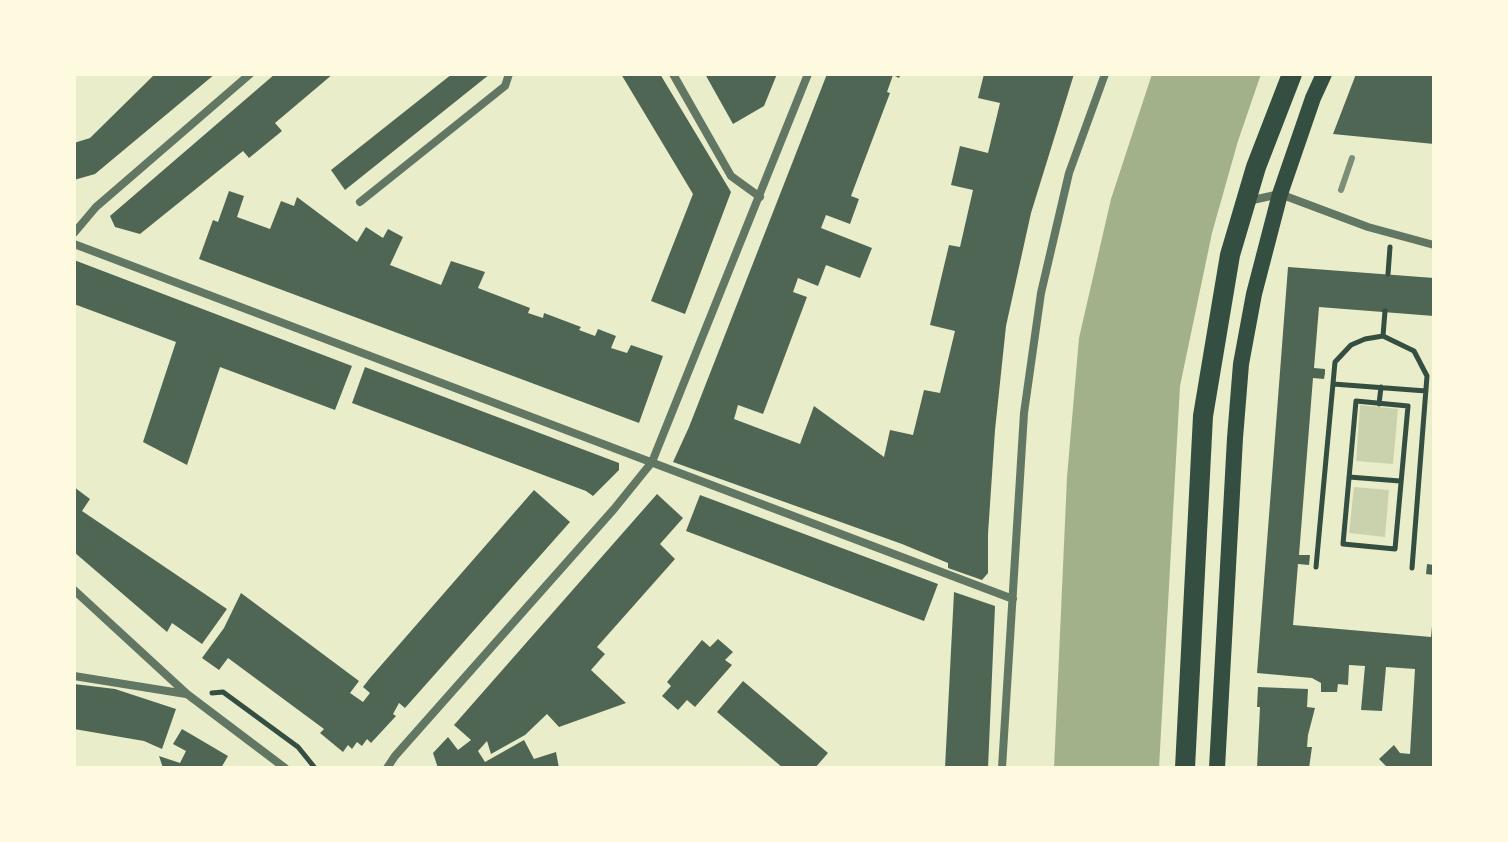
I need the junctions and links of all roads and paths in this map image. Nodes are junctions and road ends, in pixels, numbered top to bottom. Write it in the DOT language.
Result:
graph roads {
  1 [pos="250,74"];
  2 [pos="509,74"];
  3 [pos="673,74"];
  4 [pos="808,74"];
  5 [pos="1105,74"];
  6 [pos="1292,74"];
  7 [pos="1324,74"];
  8 [pos="1280,194"];
  9 [pos="760,197"];
  10 [pos="1245,201"];
  11 [pos="360,202"];
  12 [pos="74,233"];
  13 [pos="74,244"];
  14 [pos="1434,245"];
  15 [pos="1385,311"];
  16 [pos="1383,336"];
  17 [pos="1333,384"];
  18 [pos="1381,387"];
  19 [pos="1426,391"];
  20 [pos="1379,404"];
  21 [pos="652,462"];
  22 [pos="1349,477"];
  23 [pos="1400,481"];
  24 [pos="1316,567"];
  25 [pos="1412,568"];
  26 [pos="74,590"];
  27 [pos="1013,599"];
  28 [pos="74,676"];
  29 [pos="187,694"];
  30 [pos="285,768"];
  31 [pos="315,768"];
  32 [pos="387,768"];
  33 [pos="1002,768"];
  34 [pos="1185,768"];
  35 [pos="1217,768"];
  1 -- 12 [label="street"];
  2 -- 11 [label="street"];
  3 -- 9 [label="street"];
  4 -- 9 [label="street"];
  5 -- 27 [label="street"];
  6 -- 10 [label="main road"];
  7 -- 8 [label="main road"];
  8 -- 10 [label="street"];
  8 -- 14 [label="street"];
  8 -- 35 [label="main road"];
  9 -- 21 [label="street"];
  10 -- 34 [label="main road"];
  13 -- 21 [label="street"];
  15 -- 16 [label="path"];
  16 -- 17 [label="path"];
  16 -- 19 [label="path"];
  17 -- 18 [label="path"];
  17 -- 24 [label="path"];
  18 -- 19 [label="path"];
  18 -- 20 [label="path"];
  19 -- 25 [label="path"];
  20 -- 22 [label="path"];
  20 -- 23 [label="path"];
  21 -- 27 [label="street"];
  21 -- 32 [label="street"];
  22 -- 23 [label="path"];
  22 -- 23 [label="path"];
  26 -- 29 [label="street"];
  27 -- 33 [label="street"];
  28 -- 29 [label="street"];
  29 -- 30 [label="street"];
  29 -- 31 [label="path"];
}
